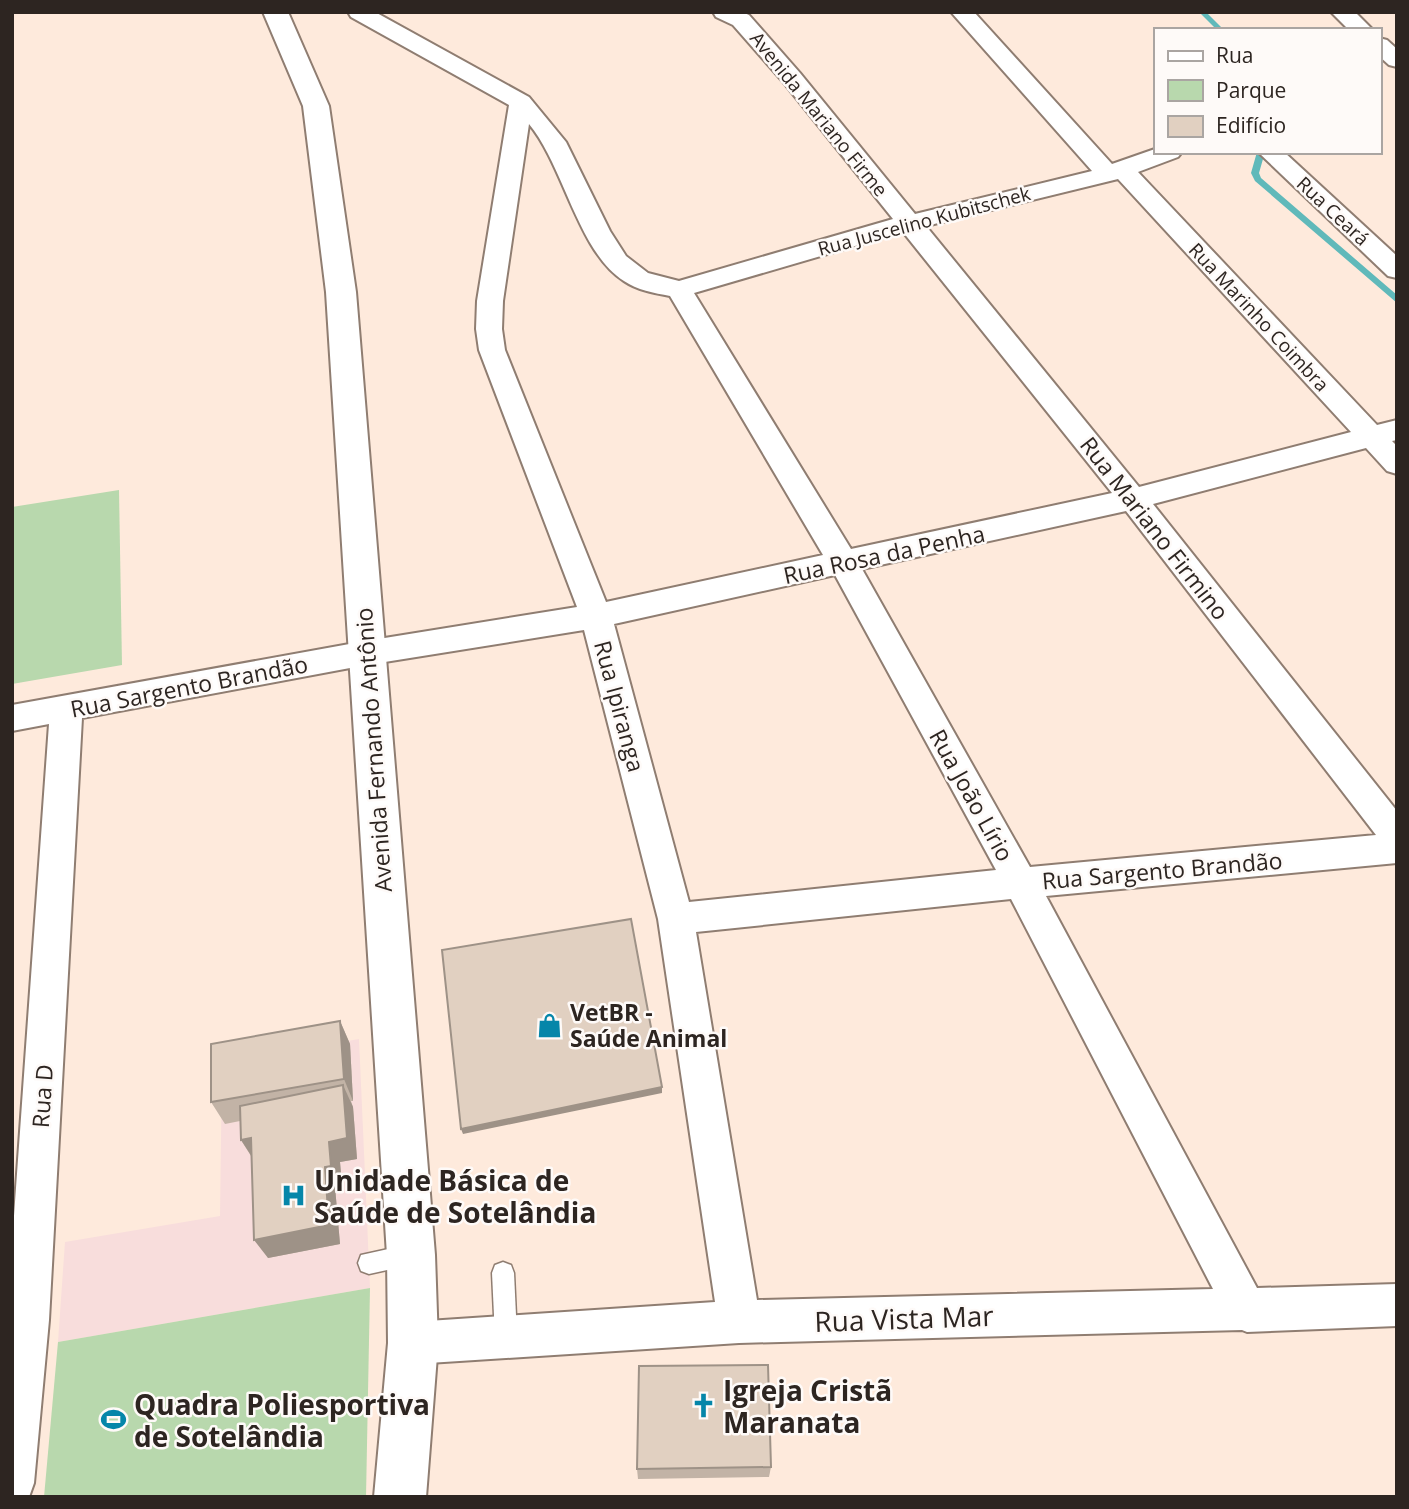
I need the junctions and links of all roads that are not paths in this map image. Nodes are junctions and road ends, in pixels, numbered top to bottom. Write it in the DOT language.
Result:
graph roads {
  1 [pos="275,12"];
  2 [pos="359,12"];
  3 [pos="765,12"];
  4 [pos="962,12"];
  5 [pos="1342,12"];
  6 [pos="732,16"];
  7 [pos="1360,28"];
  8 [pos="1381,47"];
  9 [pos="1397,62"];
  10 [pos="1381,71"];
  11 [pos="521,102"];
  12 [pos="1164,154"];
  13 [pos="1271,154"];
  14 [pos="1115,172"];
  15 [pos="908,223"];
  16 [pos="1397,270"];
  17 [pos="679,289"];
  18 [pos="1384,434"];
  19 [pos="1397,464"];
  20 [pos="1133,499"];
  21 [pos="844,564"];
  22 [pos="596,616"];
  23 [pos="366,653"];
  24 [pos="66,709"];
  25 [pos="12,718"];
  26 [pos="1397,837"];
  27 [pos="1397,848"];
  28 [pos="1021,883"];
  29 [pos="676,919"];
  30 [pos="503,1273"];
  31 [pos="1397,1305"];
  32 [pos="1247,1311"];
  33 [pos="739,1322"];
  34 [pos="506,1337"];
  35 [pos="412,1343"];
  36 [pos="12,1483"];
  37 [pos="400,1497"];
  1 -- 23 [label="street, Avenida Fernando Antônio"];
  2 -- 11 [label="street"];
  3 -- 6 [label="street"];
  4 -- 14 [label="street, Rua Marinho Coimbra"];
  5 -- 7 [label="street"];
  6 -- 15 [label="street, Avenida Mariano Firme"];
  8 -- 9 [label="street"];
  9 -- 10 [label="street"];
  11 -- 17 [label="street"];
  11 -- 22 [label="street, Rua Ipiranga"];
  12 -- 14 [label="street, Rua Juscelino Kubitschek"];
  13 -- 16 [label="street, Rua Ceará"];
  14 -- 15 [label="street, Rua Juscelino Kubitschek"];
  14 -- 18 [label="street, Rua Marinho Coimbra"];
  15 -- 17 [label="street, Rua Juscelino Kubitschek"];
  15 -- 20 [label="street, Rua Mariano Firmino"];
  17 -- 21 [label="street, Rua João Lírio"];
  18 -- 19 [label="street, Rua Marinho Coimbra"];
  18 -- 20 [label="street, Rua Rosa da Penha"];
  20 -- 21 [label="street, Rua Rosa da Penha"];
  20 -- 26 [label="street, Rua Mariano Firmino"];
  21 -- 22 [label="street, Rua Rosa da Penha"];
  21 -- 28 [label="street, Rua João Lírio"];
  22 -- 23 [label="street, Rua Rosa da Penha"];
  22 -- 29 [label="street, Rua Ipiranga"];
  23 -- 24 [label="street, Rua Sargento Brandão"];
  23 -- 35 [label="street, Avenida Fernando Antônio"];
  24 -- 25 [label="street, Rua Sargento Brandão"];
  24 -- 36 [label="street, Rua D"];
  27 -- 28 [label="street, Rua Sargento Brandão"];
  28 -- 29 [label="street, Rua Sargento Brandão"];
  28 -- 32 [label="street, Rua João Lírio"];
  29 -- 33 [label="street, Rua Ipiranga"];
  30 -- 34 [label="lane"];
  31 -- 32 [label="street, Rua Vista Mar"];
  32 -- 33 [label="street, Rua Vista Mar"];
  33 -- 34 [label="street, Rua Vista Mar"];
  34 -- 35 [label="street, Rua Vista Mar"];
  35 -- 37 [label="street, Avenida Fernando Antônio"];
}
